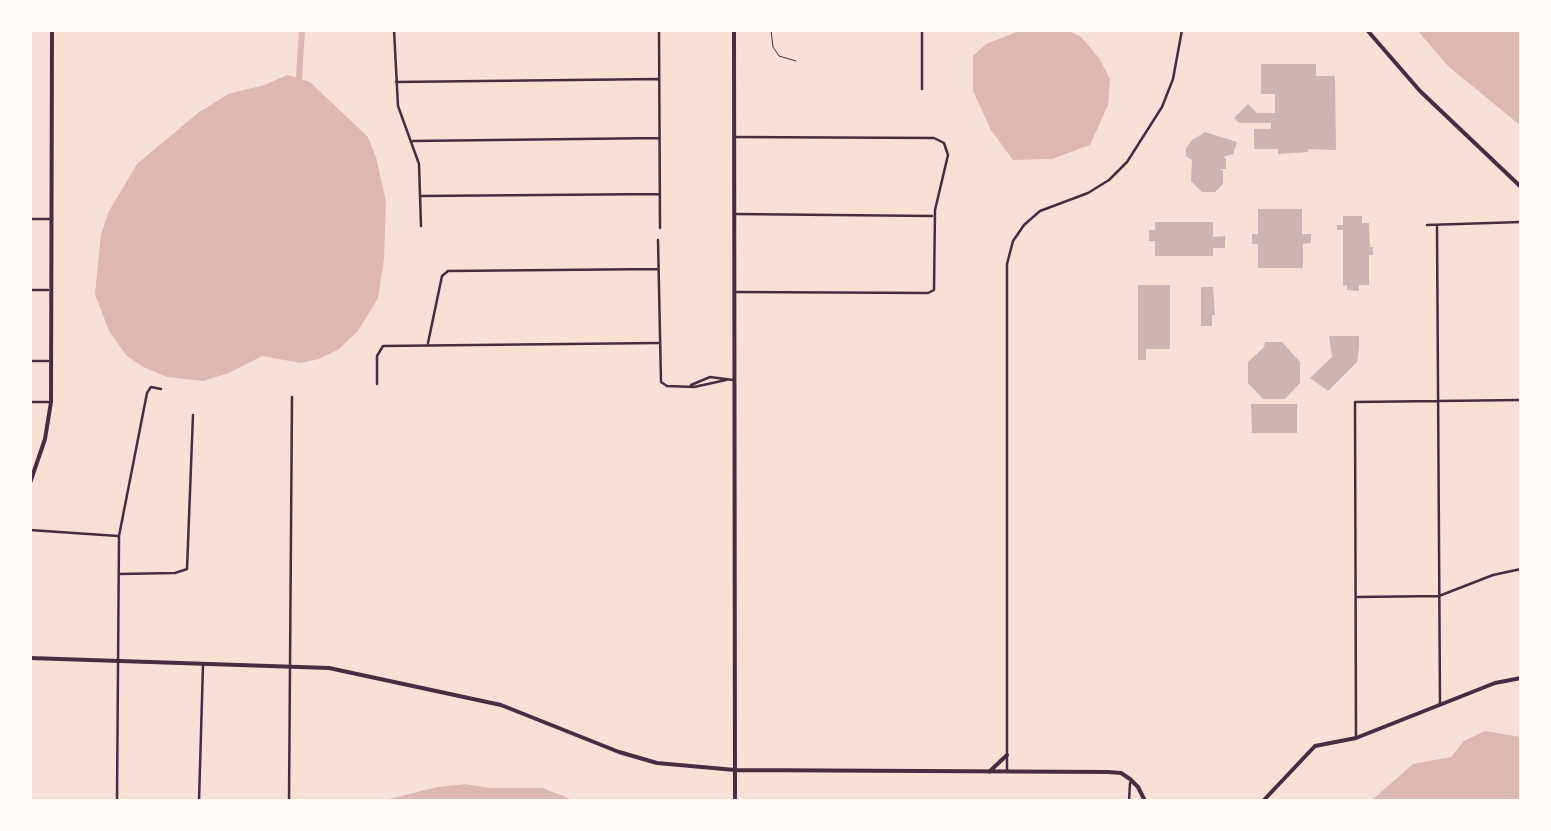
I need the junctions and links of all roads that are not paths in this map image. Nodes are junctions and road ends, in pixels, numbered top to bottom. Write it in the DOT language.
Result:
graph roads {
  1 [pos="52,30"];
  2 [pos="394,30"];
  3 [pos="660,30"];
  4 [pos="734,30"];
  5 [pos="771,30"];
  6 [pos="922,30"];
  7 [pos="1182,30"];
  8 [pos="1367,30"];
  9 [pos="796,61"];
  10 [pos="658,80"];
  11 [pos="396,82"];
  12 [pos="922,89"];
  13 [pos="734,137"];
  14 [pos="659,138"];
  15 [pos="412,141"];
  16 [pos="1521,188"];
  17 [pos="660,194"];
  18 [pos="421,196"];
  19 [pos="734,214"];
  20 [pos="934,216"];
  21 [pos="30,219"];
  22 [pos="52,219"];
  23 [pos="1521,222"];
  24 [pos="1427,225"];
  25 [pos="421,226"];
  26 [pos="1437,226"];
  27 [pos="660,228"];
  28 [pos="658,240"];
  29 [pos="658,269"];
  30 [pos="30,290"];
  31 [pos="51,290"];
  32 [pos="733,292"];
  33 [pos="658,343"];
  34 [pos="428,344"];
  35 [pos="51,361"];
  36 [pos="30,362"];
  37 [pos="730,380"];
  38 [pos="377,384"];
  39 [pos="161,389"];
  40 [pos="292,397"];
  41 [pos="1521,400"];
  42 [pos="1438,401"];
  43 [pos="30,402"];
  44 [pos="50,402"];
  45 [pos="193,415"];
  46 [pos="30,483"];
  47 [pos="30,530"];
  48 [pos="119,536"];
  49 [pos="1521,569"];
  50 [pos="119,574"];
  51 [pos="1438,596"];
  52 [pos="1355,597"];
  53 [pos="30,658"];
  54 [pos="118,662"];
  55 [pos="202,664"];
  56 [pos="291,665"];
  57 [pos="1521,678"];
  58 [pos="1440,704"];
  59 [pos="1356,738"];
  60 [pos="1006,755"];
  61 [pos="735,770"];
  62 [pos="989,772"];
  63 [pos="1006,772"];
  64 [pos="1130,779"];
  65 [pos="117,801"];
  66 [pos="199,801"];
  67 [pos="288,801"];
  68 [pos="735,801"];
  69 [pos="1129,801"];
  70 [pos="1144,801"];
  71 [pos="1264,801"];
  1 -- 22 [label="street"];
  2 -- 11 [label="street"];
  3 -- 10 [label="street"];
  4 -- 13 [label="street"];
  5 -- 9 [label="lane"];
  6 -- 12 [label="street"];
  7 -- 60 [label="street"];
  8 -- 16 [label="street"];
  10 -- 11 [label="street"];
  10 -- 14 [label="street"];
  11 -- 15 [label="street"];
  13 -- 19 [label="street"];
  13 -- 20 [label="street"];
  14 -- 15 [label="street"];
  14 -- 17 [label="street"];
  15 -- 18 [label="street"];
  17 -- 18 [label="street"];
  17 -- 27 [label="street"];
  18 -- 25 [label="street"];
  19 -- 20 [label="street"];
  19 -- 32 [label="street"];
  20 -- 32 [label="street"];
  21 -- 22 [label="street"];
  22 -- 31 [label="street"];
  23 -- 26 [label="street"];
  24 -- 26 [label="street"];
  26 -- 42 [label="street"];
  28 -- 29 [label="street"];
  29 -- 33 [label="street"];
  29 -- 34 [label="street"];
  30 -- 31 [label="street"];
  31 -- 35 [label="street"];
  32 -- 37 [label="street"];
  33 -- 34 [label="street"];
  33 -- 37 [label="street"];
  34 -- 38 [label="street"];
  35 -- 36 [label="street"];
  35 -- 44 [label="street"];
  37 -- 61 [label="street"];
  39 -- 48 [label="street"];
  40 -- 56 [label="street"];
  41 -- 42 [label="street"];
  42 -- 51 [label="street"];
  42 -- 52 [label="street"];
  43 -- 44 [label="street"];
  44 -- 46 [label="street"];
  45 -- 50 [label="street"];
  47 -- 48 [label="street"];
  48 -- 50 [label="street"];
  49 -- 51 [label="street"];
  50 -- 54 [label="street"];
  51 -- 52 [label="street"];
  51 -- 58 [label="street"];
  52 -- 59 [label="street"];
  53 -- 54 [label="street"];
  54 -- 55 [label="street"];
  54 -- 65 [label="street"];
  55 -- 56 [label="street"];
  55 -- 66 [label="street"];
  56 -- 61 [label="street"];
  56 -- 67 [label="street"];
  57 -- 58 [label="street"];
  58 -- 59 [label="street"];
  59 -- 71 [label="street"];
  60 -- 62 [label="street"];
  60 -- 63 [label="street"];
  61 -- 62 [label="street"];
  61 -- 68 [label="street"];
  62 -- 63 [label="street"];
  63 -- 64 [label="street"];
  64 -- 69 [label="street"];
  64 -- 70 [label="street"];
}
